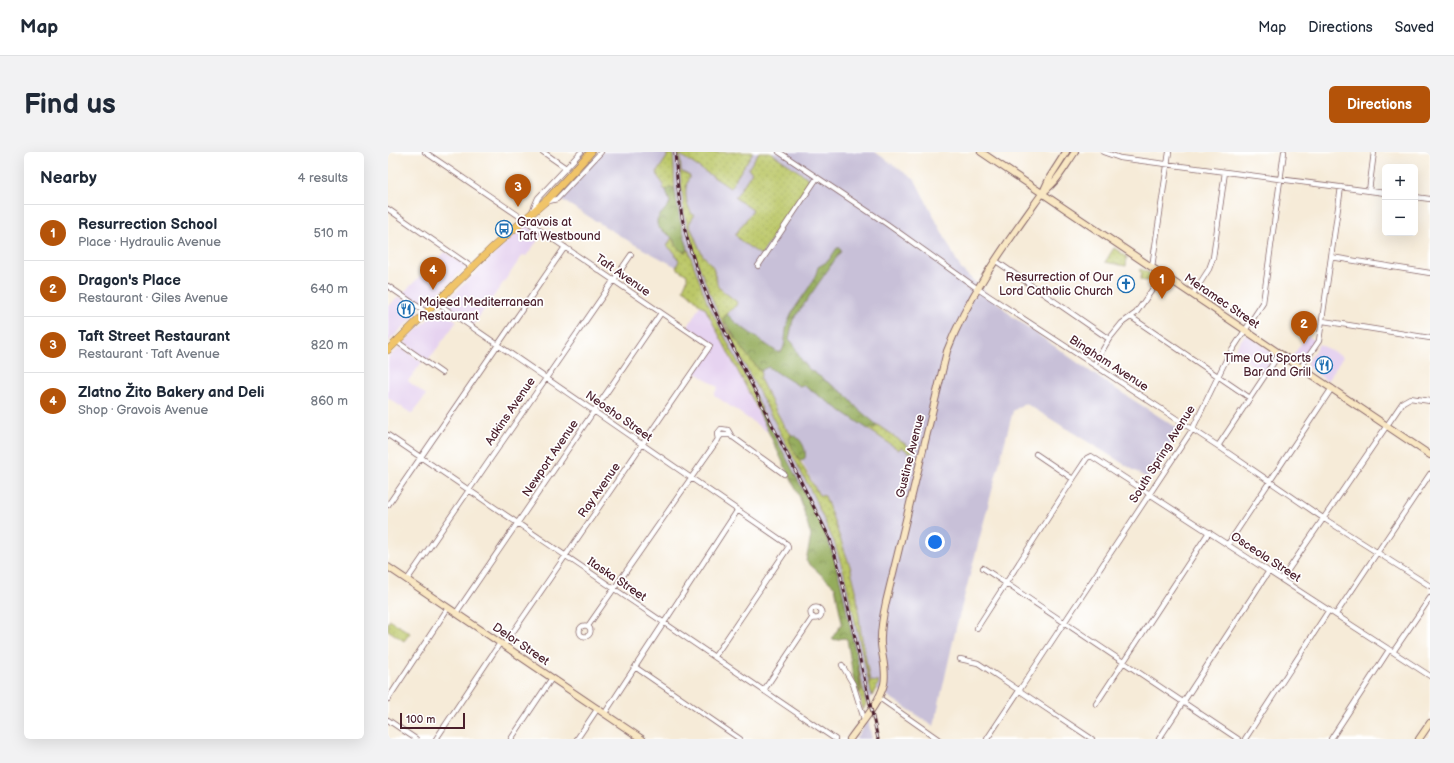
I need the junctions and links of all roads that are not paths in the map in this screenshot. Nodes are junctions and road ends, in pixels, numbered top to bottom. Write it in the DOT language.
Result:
graph roads {
  1 [pos="425,152"];
  2 [pos="543,152"];
  3 [pos="581,152"];
  4 [pos="591,152"];
  5 [pos="600,152"];
  6 [pos="779,152"];
  7 [pos="1066,152"];
  8 [pos="1075,152"];
  9 [pos="1103,152"];
  10 [pos="1169,152"];
  11 [pos="1284,152"];
  12 [pos="1374,152"];
  13 [pos="985,153"];
  14 [pos="1168,165"];
  15 [pos="566,168"];
  16 [pos="1225,172"];
  17 [pos="817,178"];
  18 [pos="1281,180"];
  19 [pos="1341,187"];
  20 [pos="1369,191"];
  21 [pos="1043,193"];
  22 [pos="1382,193"];
  23 [pos="1418,197"];
  24 [pos="1430,199"];
  25 [pos="543,203"];
  26 [pos="388,209"];
  27 [pos="532,213"];
  28 [pos="524,219"];
  29 [pos="565,247"];
  30 [pos="631,255"];
  31 [pos="1331,257"];
  32 [pos="996,261"];
  33 [pos="758,266"];
  34 [pos="1152,267"];
  35 [pos="473,268"];
  36 [pos="1430,273"];
  37 [pos="1163,274"];
  38 [pos="613,280"];
  39 [pos="388,286"];
  40 [pos="978,289"];
  41 [pos="1193,294"];
  42 [pos="437,302"];
  43 [pos="426,312"];
  44 [pos="661,314"];
  45 [pos="1131,317"];
  46 [pos="1323,321"];
  47 [pos="1245,330"];
  48 [pos="1430,338"];
  49 [pos="1110,339"];
  50 [pos="396,342"];
  51 [pos="498,345"];
  52 [pos="710,346"];
  53 [pos="388,350"];
  54 [pos="1280,353"];
  55 [pos="1094,365"];
  56 [pos="1301,367"];
  57 [pos="442,373"];
  58 [pos="1217,376"];
  59 [pos="546,378"];
  60 [pos="1332,388"];
  61 [pos="1250,398"];
  62 [pos="1430,401"];
  63 [pos="594,412"];
  64 [pos="1386,425"];
  65 [pos="1192,430"];
  66 [pos="388,435"];
  67 [pos="642,445"];
  68 [pos="1218,446"];
  69 [pos="1036,454"];
  70 [pos="1430,455"];
  71 [pos="420,457"];
  72 [pos="784,474"];
  73 [pos="1430,474"];
  74 [pos="690,478"];
  75 [pos="1073,479"];
  76 [pos="1270,481"];
  77 [pos="469,489"];
  78 [pos="1149,494"];
  79 [pos="388,505"];
  80 [pos="737,511"];
  81 [pos="1323,518"];
  82 [pos="518,522"];
  83 [pos="1209,532"];
  84 [pos="1228,544"];
  85 [pos="1377,553"];
  86 [pos="566,555"];
  87 [pos="388,567"];
  88 [pos="983,568"];
  89 [pos="1269,571"];
  90 [pos="1282,579"];
  91 [pos="408,580"];
  92 [pos="1006,583"];
  93 [pos="1430,586"];
  94 [pos="614,589"];
  95 [pos="1430,598"];
  96 [pos="448,608"];
  97 [pos="1329,610"];
  98 [pos="456,613"];
  99 [pos="1336,614"];
  100 [pos="813,617"];
  101 [pos="663,622"];
  102 [pos="1065,622"];
  103 [pos="588,626"];
  104 [pos="977,628"];
  105 [pos="502,644"];
  106 [pos="1391,651"];
  107 [pos="715,656"];
  108 [pos="960,659"];
  109 [pos="1124,663"];
  110 [pos="842,665"];
  111 [pos="635,668"];
  112 [pos="1430,676"];
  113 [pos="552,678"];
  114 [pos="764,690"];
  115 [pos="1019,690"];
  116 [pos="878,697"];
  117 [pos="388,698"];
  118 [pos="1183,703"];
  119 [pos="1096,704"];
  120 [pos="598,708"];
  121 [pos="605,713"];
  122 [pos="864,719"];
  123 [pos="388,720"];
  124 [pos="1430,723"];
  125 [pos="416,739"];
  126 [pos="436,739"];
  127 [pos="511,739"];
  128 [pos="577,739"];
  129 [pos="642,739"];
  130 [pos="740,739"];
  131 [pos="835,739"];
  132 [pos="850,739"];
  133 [pos="938,739"];
  134 [pos="987,739"];
  135 [pos="1092,739"];
  136 [pos="1159,739"];
  137 [pos="1238,739"];
  138 [pos="1245,739"];
  139 [pos="1331,739"];
  140 [pos="1419,739"];
  1 -- 28 [label="street, Taft Avenue"];
  2 -- 15 [label="street"];
  3 -- 15 [label="street"];
  4 -- 25 [label="main road"];
  5 -- 25 [label="street"];
  6 -- 17 [label="street, Bingham Avenue"];
  7 -- 21 [label="street, Gustine Avenue"];
  8 -- 21 [label="street, Gustine Avenue"];
  9 -- 14 [label="street"];
  10 -- 14 [label="street"];
  11 -- 18 [label="street, South Spring Avenue"];
  12 -- 20 [label="street"];
  13 -- 21 [label="street, Meramec Street"];
  14 -- 16 [label="street"];
  14 -- 34 [label="street"];
  15 -- 27 [label="street"];
  16 -- 18 [label="street"];
  16 -- 41 [label="street"];
  17 -- 33 [label="street"];
  17 -- 40 [label="street, Bingham Avenue"];
  18 -- 19 [label="street"];
  18 -- 47 [label="street, South Spring Avenue"];
  19 -- 20 [label="street"];
  19 -- 31 [label="street"];
  20 -- 22 [label="street"];
  21 -- 32 [label="street, Gustine Avenue"];
  21 -- 34 [label="street, Meramec Street"];
  23 -- 24 [label="street"];
  25 -- 27 [label="main road"];
  26 -- 35 [label="street"];
  27 -- 28 [label="main road"];
  28 -- 29 [label="street, Taft Avenue"];
  28 -- 35 [label="main road"];
  29 -- 38 [label="street, Taft Avenue"];
  29 -- 51 [label="street"];
  30 -- 38 [label="street, Adkins Avenue"];
  31 -- 36 [label="street"];
  31 -- 46 [label="street"];
  32 -- 40 [label="street, Gustine Avenue"];
  32 -- 49 [label="street"];
  34 -- 37 [label="street, Meramec Street"];
  35 -- 42 [label="main road"];
  37 -- 41 [label="street, Meramec Street"];
  37 -- 45 [label="street"];
  38 -- 44 [label="street, Taft Avenue"];
  38 -- 59 [label="street, Adkins Avenue"];
  39 -- 43 [label="street"];
  40 -- 55 [label="street, Bingham Avenue"];
  40 -- 116 [label="street, Gustine Avenue"];
  41 -- 47 [label="street, Meramec Street"];
  42 -- 43 [label="main road"];
  42 -- 51 [label="street, Neosho Street"];
  43 -- 50 [label="main road"];
  44 -- 52 [label="street, Taft Avenue"];
  44 -- 63 [label="street, Newport Avenue"];
  45 -- 49 [label="street"];
  45 -- 58 [label="street"];
  46 -- 48 [label="street"];
  46 -- 56 [label="street"];
  47 -- 54 [label="street, Meramec Street"];
  47 -- 58 [label="street, South Spring Avenue"];
  49 -- 55 [label="street"];
  50 -- 53 [label="main road"];
  50 -- 57 [label="street"];
  51 -- 59 [label="street, Neosho Street"];
  51 -- 71 [label="street"];
  52 -- 67 [label="street, Ray Avenue"];
  54 -- 56 [label="street, Meramec Street"];
  54 -- 61 [label="street"];
  55 -- 65 [label="street, Bingham Avenue"];
  56 -- 60 [label="street, Meramec Street"];
  58 -- 61 [label="street"];
  58 -- 65 [label="street, South Spring Avenue"];
  59 -- 63 [label="street, Neosho Street"];
  59 -- 77 [label="street, Adkins Avenue"];
  60 -- 64 [label="street, Meramec Street"];
  60 -- 76 [label="street"];
  61 -- 68 [label="street"];
  62 -- 64 [label="street"];
  63 -- 67 [label="street, Neosho Street"];
  63 -- 82 [label="street, Newport Avenue"];
  64 -- 70 [label="street, Meramec Street"];
  64 -- 81 [label="street"];
  65 -- 68 [label="street, Bingham Avenue"];
  65 -- 78 [label="street, South Spring Avenue"];
  66 -- 71 [label="street, Itaska Street"];
  67 -- 74 [label="street, Neosho Street"];
  67 -- 86 [label="street, Ray Avenue"];
  68 -- 76 [label="street, Bingham Avenue"];
  69 -- 75 [label="street"];
  71 -- 77 [label="street, Itaska Street"];
  71 -- 79 [label="street"];
  72 -- 74 [label="street"];
  73 -- 85 [label="street"];
  74 -- 80 [label="street, Neosho Street"];
  74 -- 94 [label="street"];
  75 -- 78 [label="street, Osceola Street"];
  75 -- 92 [label="street"];
  76 -- 81 [label="street, Bingham Avenue"];
  76 -- 84 [label="street"];
  77 -- 82 [label="street, Itaska Street"];
  77 -- 91 [label="street, Adkins Avenue"];
  78 -- 83 [label="street, Osceola Street"];
  78 -- 102 [label="street, South Spring Avenue"];
  80 -- 101 [label="street"];
  80 -- 107 [label="street, Neosho Street"];
  81 -- 85 [label="street, Bingham Avenue"];
  81 -- 90 [label="street"];
  82 -- 86 [label="street, Itaska Street"];
  82 -- 98 [label="street, Newport Avenue"];
  83 -- 84 [label="street, Osceola Street"];
  83 -- 109 [label="street"];
  84 -- 89 [label="street, Osceola Street"];
  85 -- 93 [label="street, Bingham Avenue"];
  85 -- 99 [label="street"];
  86 -- 94 [label="street, Itaska Street"];
  86 -- 105 [label="street, Ray Avenue"];
  87 -- 91 [label="street, Delor Street"];
  88 -- 92 [label="street"];
  89 -- 90 [label="street, Osceola Street"];
  89 -- 118 [label="street"];
  90 -- 97 [label="street, Osceola Street"];
  91 -- 96 [label="street, Delor Street"];
  92 -- 102 [label="street"];
  92 -- 104 [label="street"];
  94 -- 101 [label="street, Itaska Street"];
  94 -- 103 [label="street"];
  95 -- 106 [label="street"];
  96 -- 98 [label="street, Delor Street"];
  96 -- 117 [label="street"];
  97 -- 99 [label="street, Osceola Street"];
  97 -- 138 [label="street"];
  98 -- 105 [label="street, Delor Street"];
  99 -- 106 [label="street, Osceola Street"];
  100 -- 114 [label="street"];
  101 -- 107 [label="street, Itaska Street"];
  101 -- 111 [label="street"];
  102 -- 109 [label="street"];
  102 -- 115 [label="street, South Spring Avenue"];
  105 -- 113 [label="street, Delor Street"];
  105 -- 126 [label="street, Ray Avenue"];
  106 -- 112 [label="street, Osceola Street"];
  106 -- 139 [label="street"];
  107 -- 114 [label="street, Itaska Street"];
  108 -- 115 [label="street"];
  109 -- 118 [label="street"];
  109 -- 119 [label="street"];
  110 -- 122 [label="street"];
  111 -- 121 [label="street"];
  111 -- 130 [label="street"];
  113 -- 120 [label="street, Delor Street"];
  113 -- 127 [label="street"];
  114 -- 131 [label="street, Itaska Street"];
  115 -- 134 [label="street, South Spring Avenue"];
  115 -- 135 [label="street"];
  116 -- 122 [label="street, Gustine Avenue"];
  116 -- 133 [label="street"];
  118 -- 136 [label="street"];
  118 -- 137 [label="street"];
  120 -- 121 [label="street, Delor Street"];
  120 -- 128 [label="street"];
  121 -- 129 [label="street, Delor Street"];
  122 -- 132 [label="street, Gustine Avenue"];
  123 -- 125 [label="street"];
  124 -- 140 [label="street"];
}
